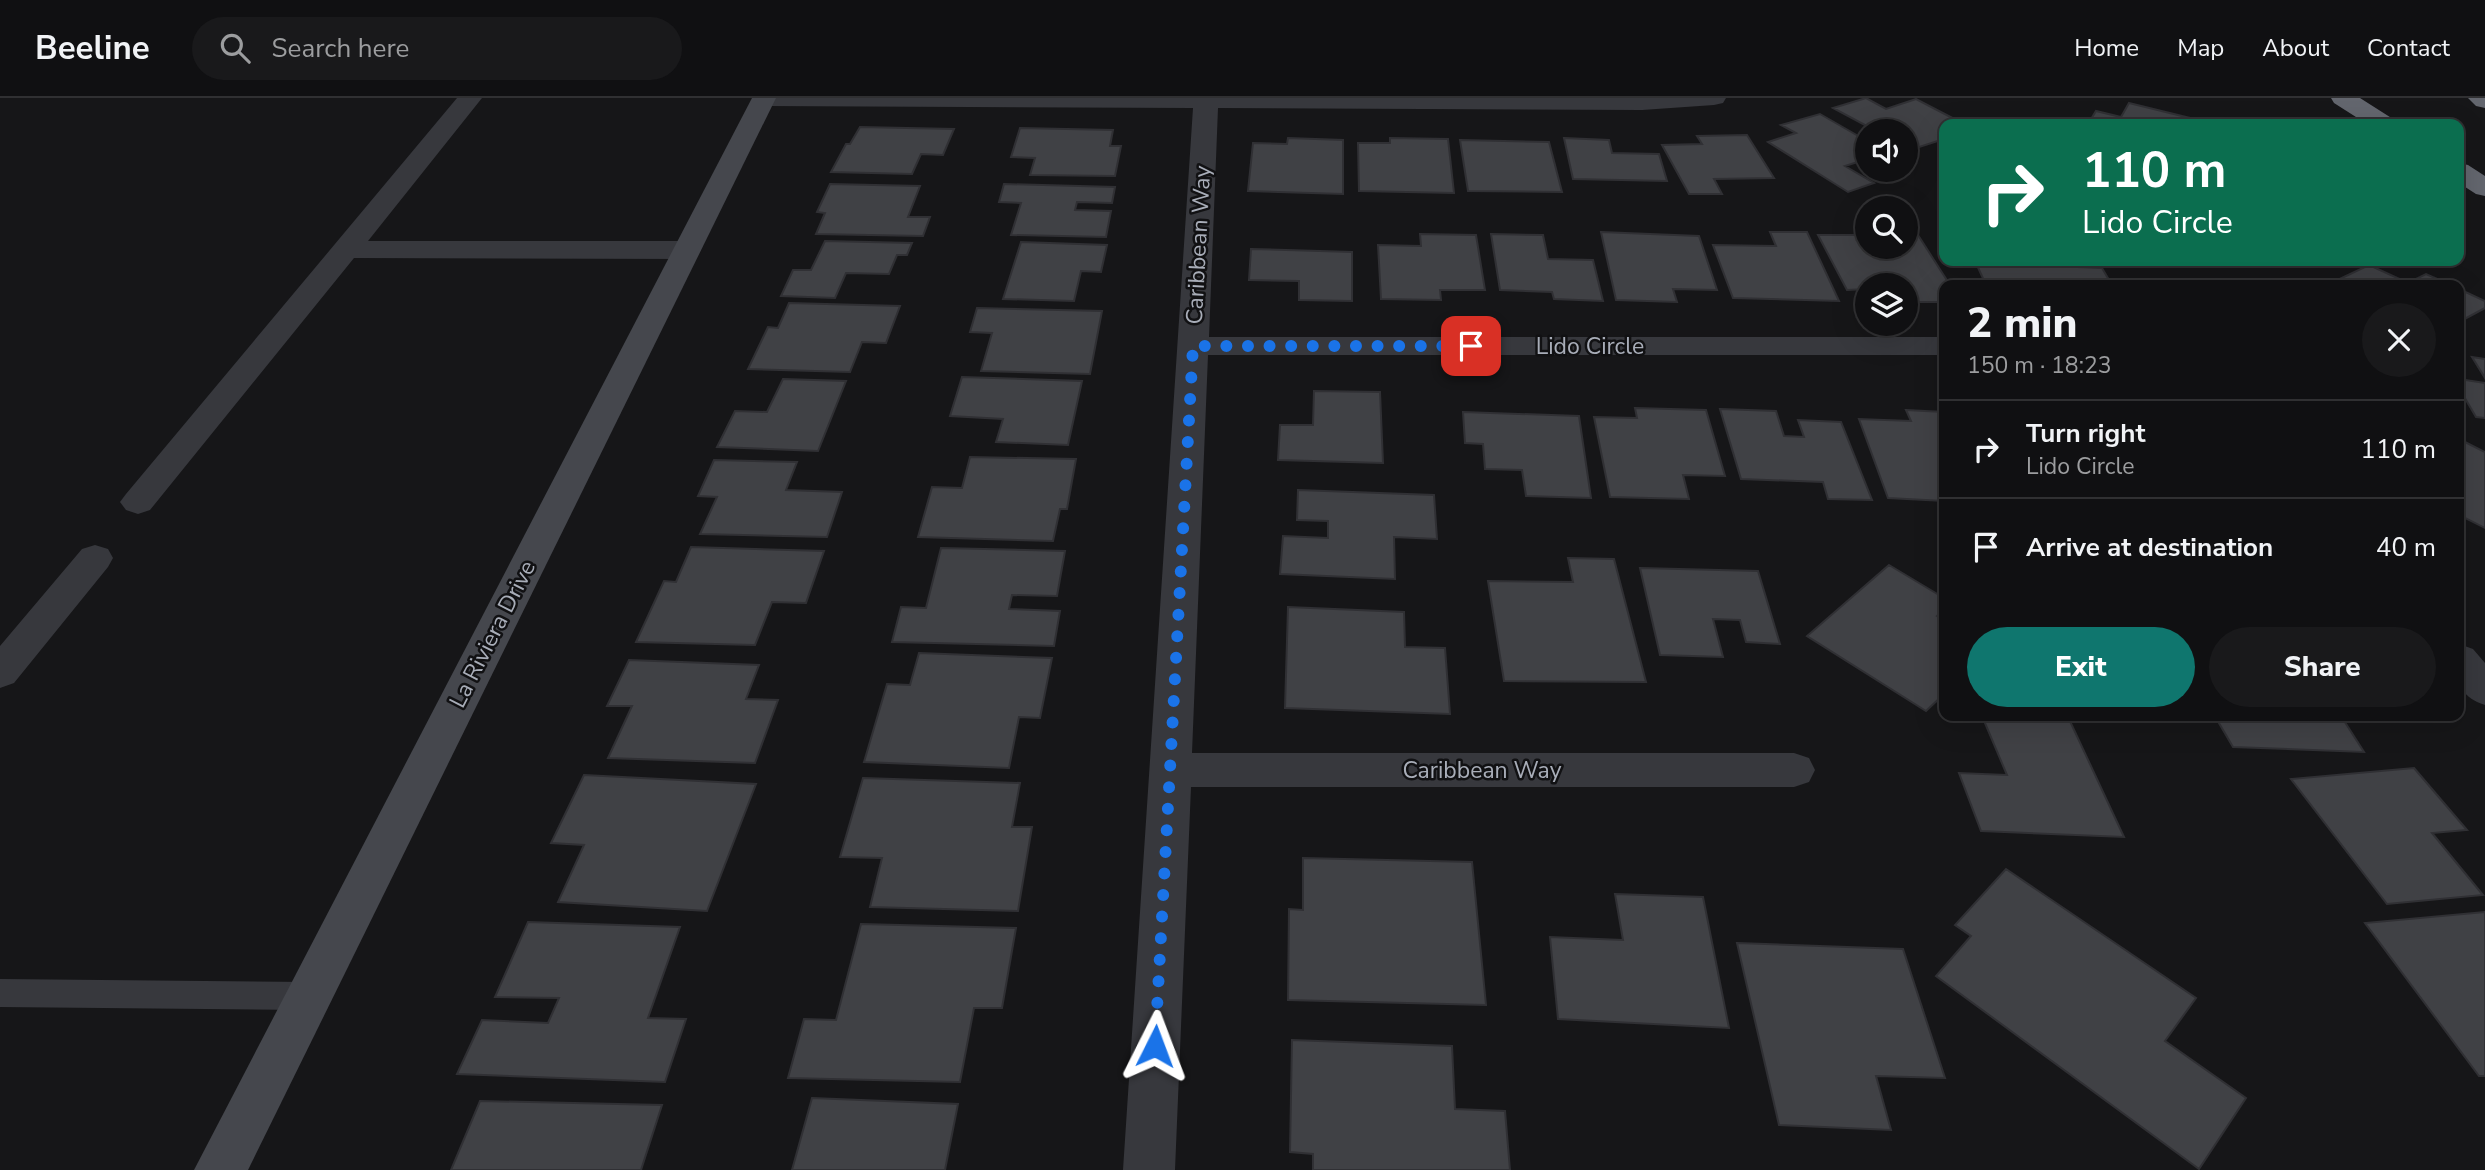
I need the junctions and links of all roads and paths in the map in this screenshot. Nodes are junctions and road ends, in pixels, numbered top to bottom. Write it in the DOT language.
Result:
graph roads {
  1 [pos="470,98"];
  2 [pos="764,98"];
  3 [pos="1714,98"];
  4 [pos="2343,98"];
  5 [pos="2480,98"];
  6 [pos="1206,99"];
  7 [pos="2485,101"];
  8 [pos="2376,119"];
  9 [pos="2464,174"];
  10 [pos="2485,188"];
  11 [pos="347,249"];
  12 [pos="687,250"];
  13 [pos="1193,346"];
  14 [pos="1939,346"];
  15 [pos="138,502"];
  16 [pos="95,558"];
  17 [pos="2464,665"];
  18 [pos="0,673"];
  19 [pos="2485,690"];
  20 [pos="1170,770"];
  21 [pos="1794,770"];
  22 [pos="0,993"];
  23 [pos="308,996"];
  24 [pos="220,1170"];
  25 [pos="1149,1170"];
  1 -- 11 [label="street"];
  2 -- 6 [label="street"];
  2 -- 12 [label="street, La Riviera Drive"];
  3 -- 6 [label="street"];
  4 -- 8 [label="highway"];
  5 -- 7 [label="highway"];
  6 -- 13 [label="street, Caribbean Way"];
  9 -- 10 [label="highway"];
  11 -- 12 [label="street"];
  11 -- 15 [label="street"];
  12 -- 23 [label="street, La Riviera Drive"];
  13 -- 14 [label="street, Lido Circle"];
  13 -- 20 [label="street, Caribbean Way"];
  16 -- 18 [label="street"];
  17 -- 19 [label="street"];
  20 -- 21 [label="street, Caribbean Way"];
  20 -- 25 [label="street, Caribbean Way"];
  22 -- 23 [label="lane"];
  23 -- 24 [label="street, La Riviera Drive"];
}
